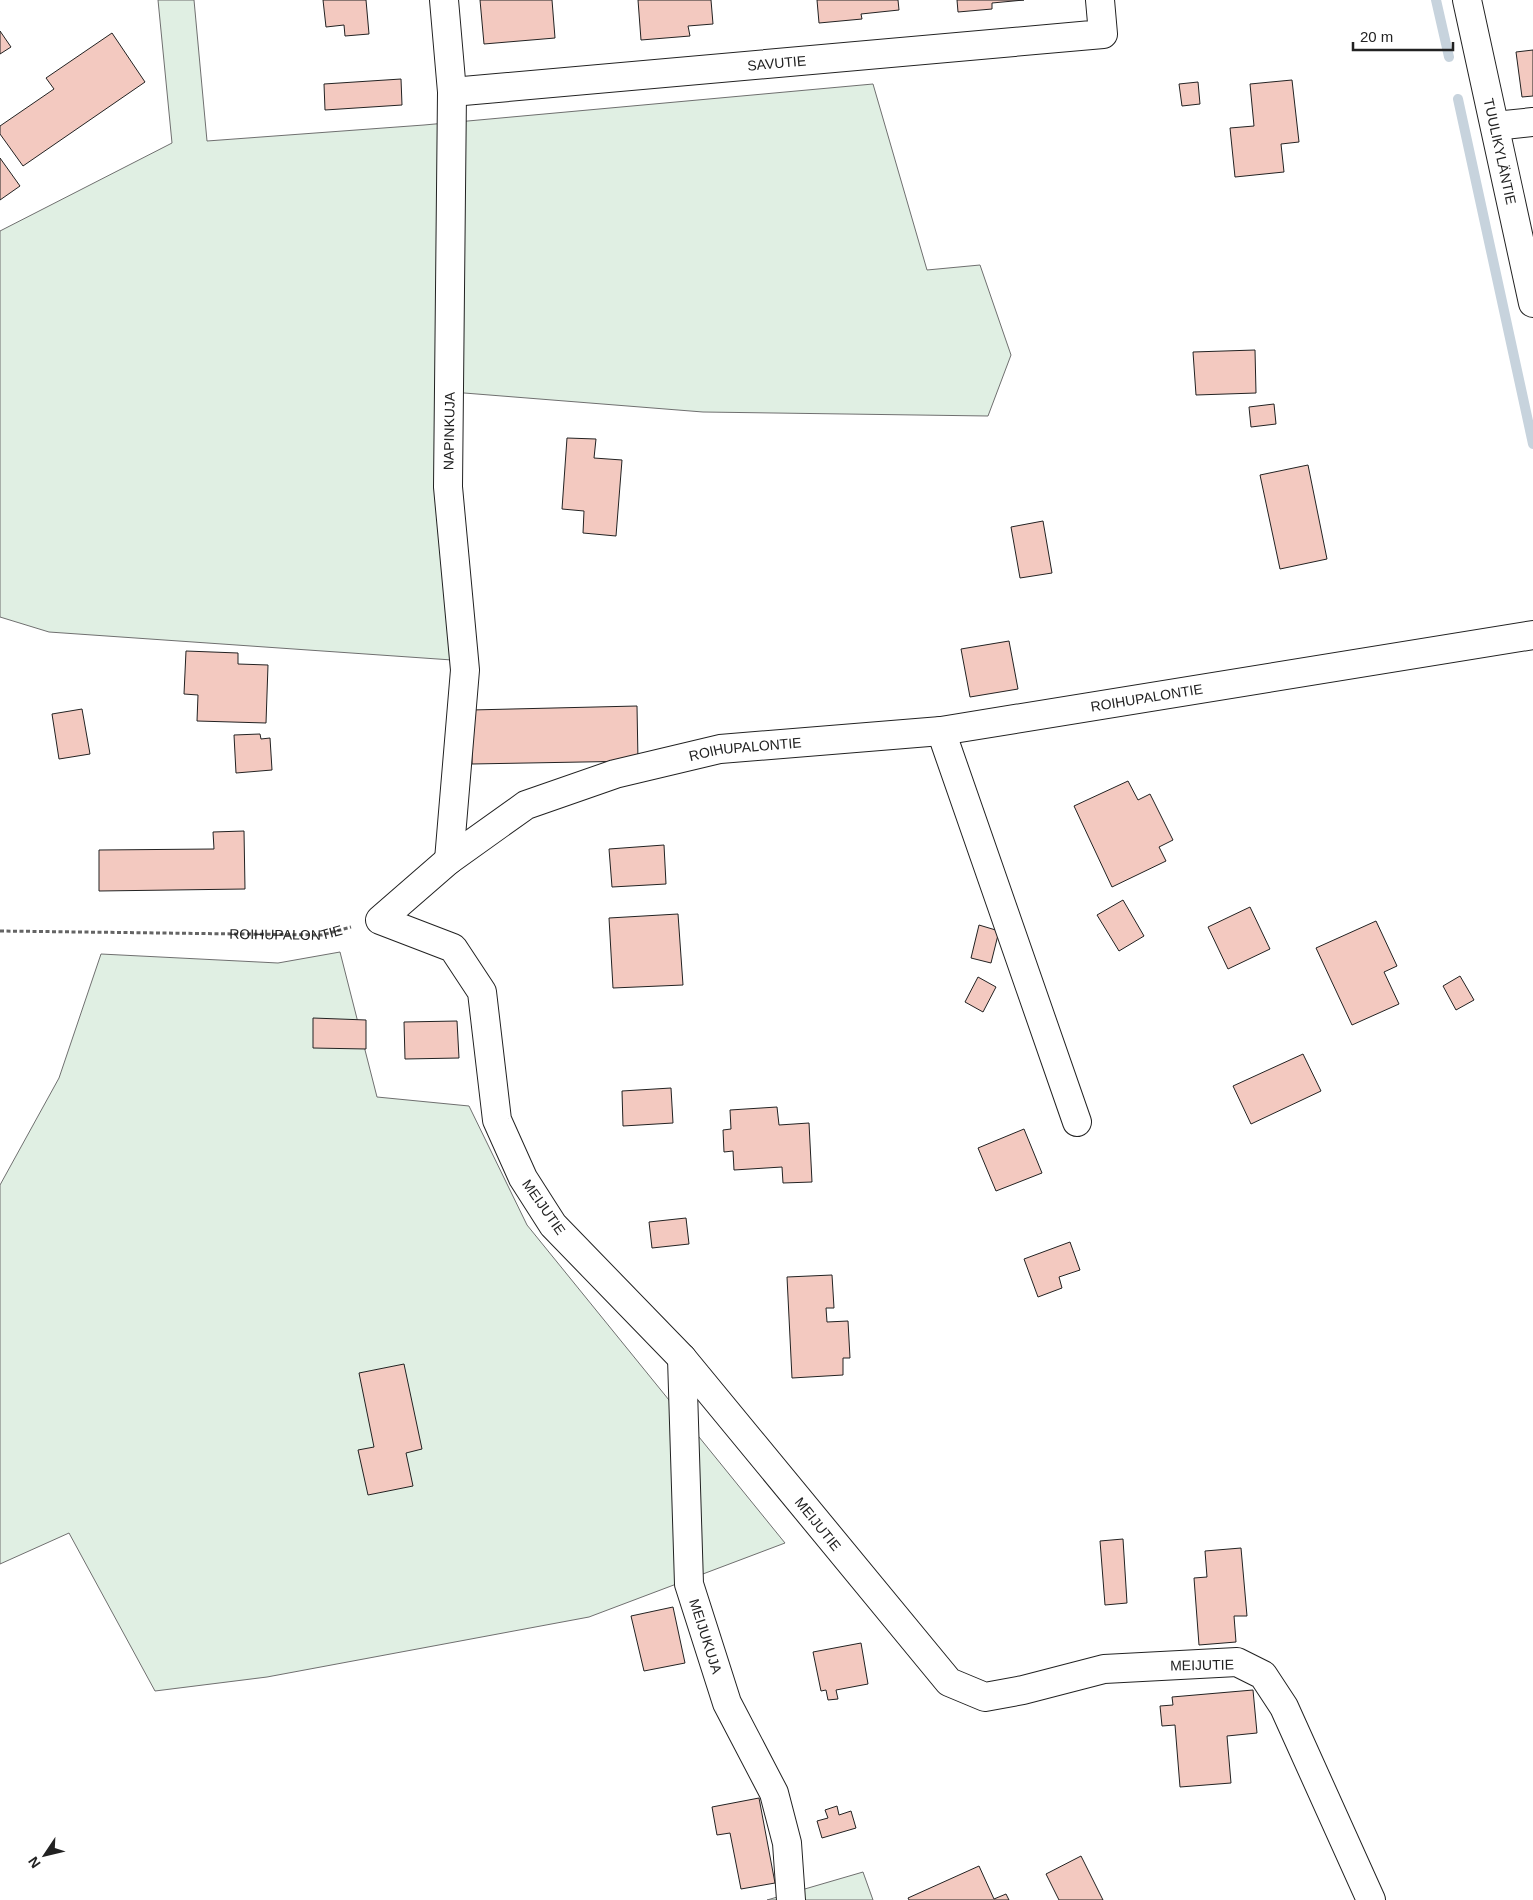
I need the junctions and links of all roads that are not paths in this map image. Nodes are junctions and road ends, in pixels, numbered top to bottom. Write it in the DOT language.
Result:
graph roads {
  1 [pos="444,0"];
  2 [pos="1100,0"];
  3 [pos="1467,0"];
  4 [pos="452,92"];
  5 [pos="1533,122"];
  6 [pos="1495,126"];
  7 [pos="1533,303"];
  8 [pos="1533,635"];
  9 [pos="941,731"];
  10 [pos="449,860"];
  11 [pos="380,920"];
  12 [pos="1077,1122"];
  13 [pos="682,1358"];
  14 [pos="790,1900"];
  15 [pos="1371,1900"];
  1 -- 4 [label="street, NAPINKUJA"];
  2 -- 4 [label="street, SAVUTIE"];
  3 -- 6 [label="street, TUULIKYLÄNTIE"];
  4 -- 10 [label="street, NAPINKUJA"];
  5 -- 6 [label="street"];
  6 -- 7 [label="street, TUULIKYLÄNTIE"];
  8 -- 9 [label="street, ROIHUPALONTIE"];
  9 -- 10 [label="street, ROIHUPALONTIE"];
  9 -- 12 [label="street"];
  10 -- 11 [label="street, ROIHUPALONTIE"];
  11 -- 13 [label="street, MEIJUTIE"];
  13 -- 14 [label="street, MEIJUKUJA"];
  13 -- 15 [label="street, MEIJUTIE"];
}
